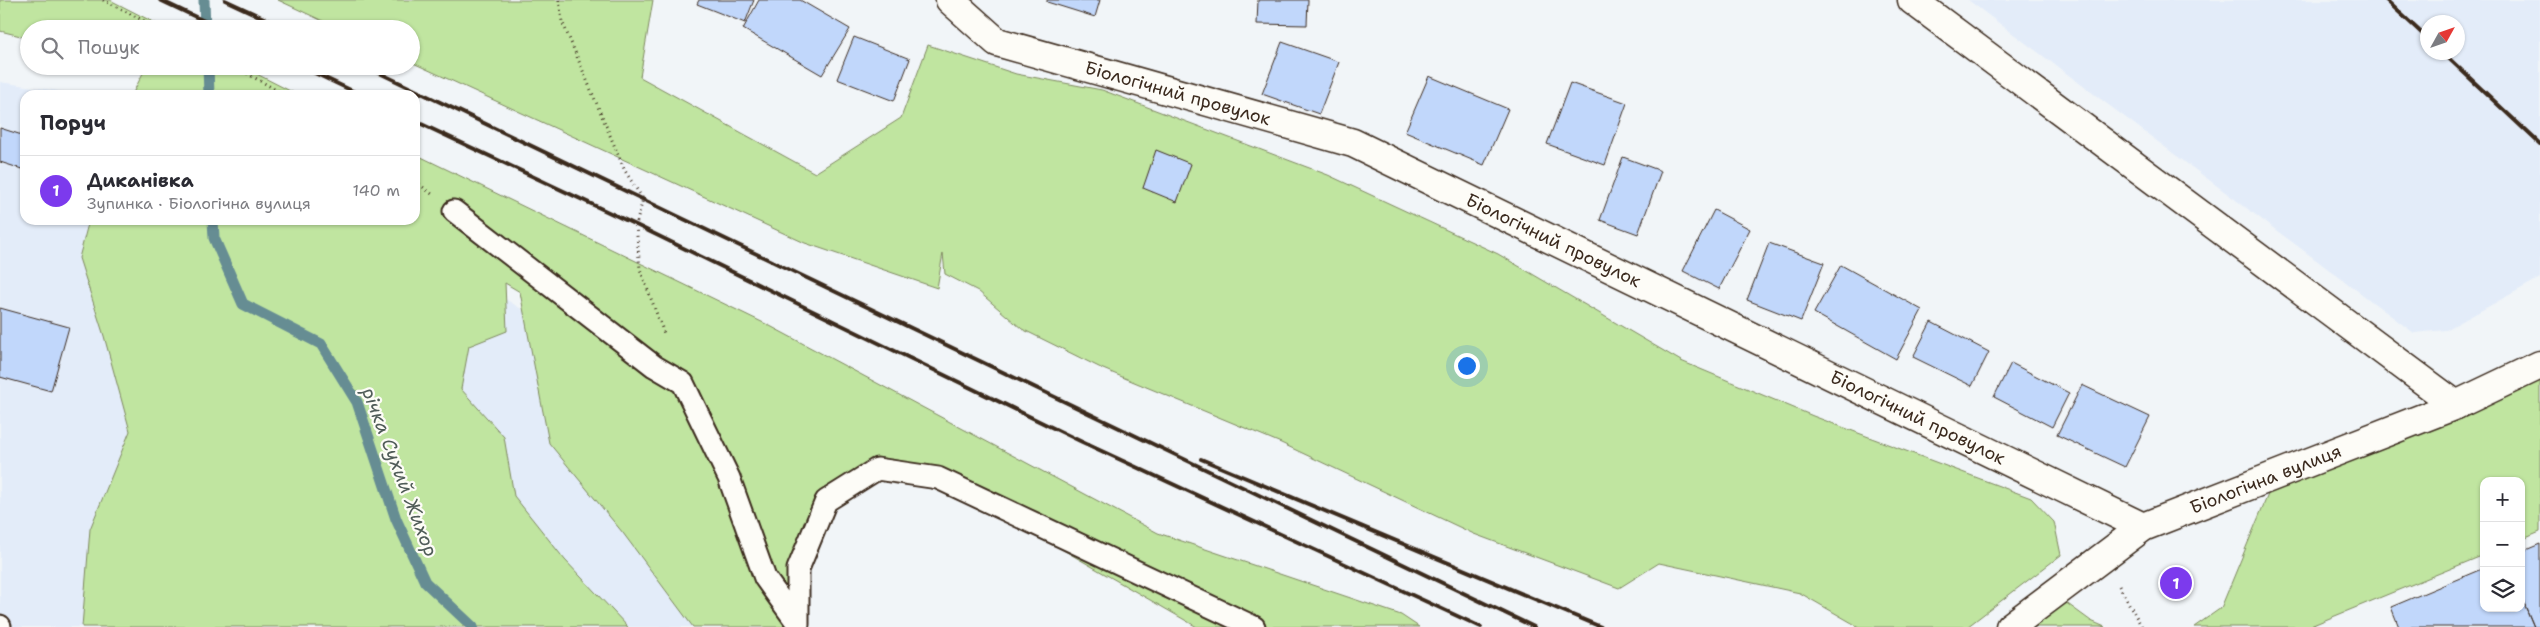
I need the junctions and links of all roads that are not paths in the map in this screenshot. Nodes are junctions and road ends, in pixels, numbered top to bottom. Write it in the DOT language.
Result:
graph roads {
  1 [pos="950,0"];
  2 [pos="1912,0"];
  3 [pos="454,211"];
  4 [pos="2540,365"];
  5 [pos="2456,405"];
  6 [pos="2143,527"];
  7 [pos="1254,627"];
  8 [pos="2010,627"];
  1 -- 6 [label="street, Біологічний провулок"];
  2 -- 5 [label="street"];
  3 -- 7 [label="lane"];
  4 -- 5 [label="street, Біологічна вулиця"];
  5 -- 6 [label="street, Біологічна вулиця"];
  6 -- 8 [label="street, Біологічна вулиця"];
}
